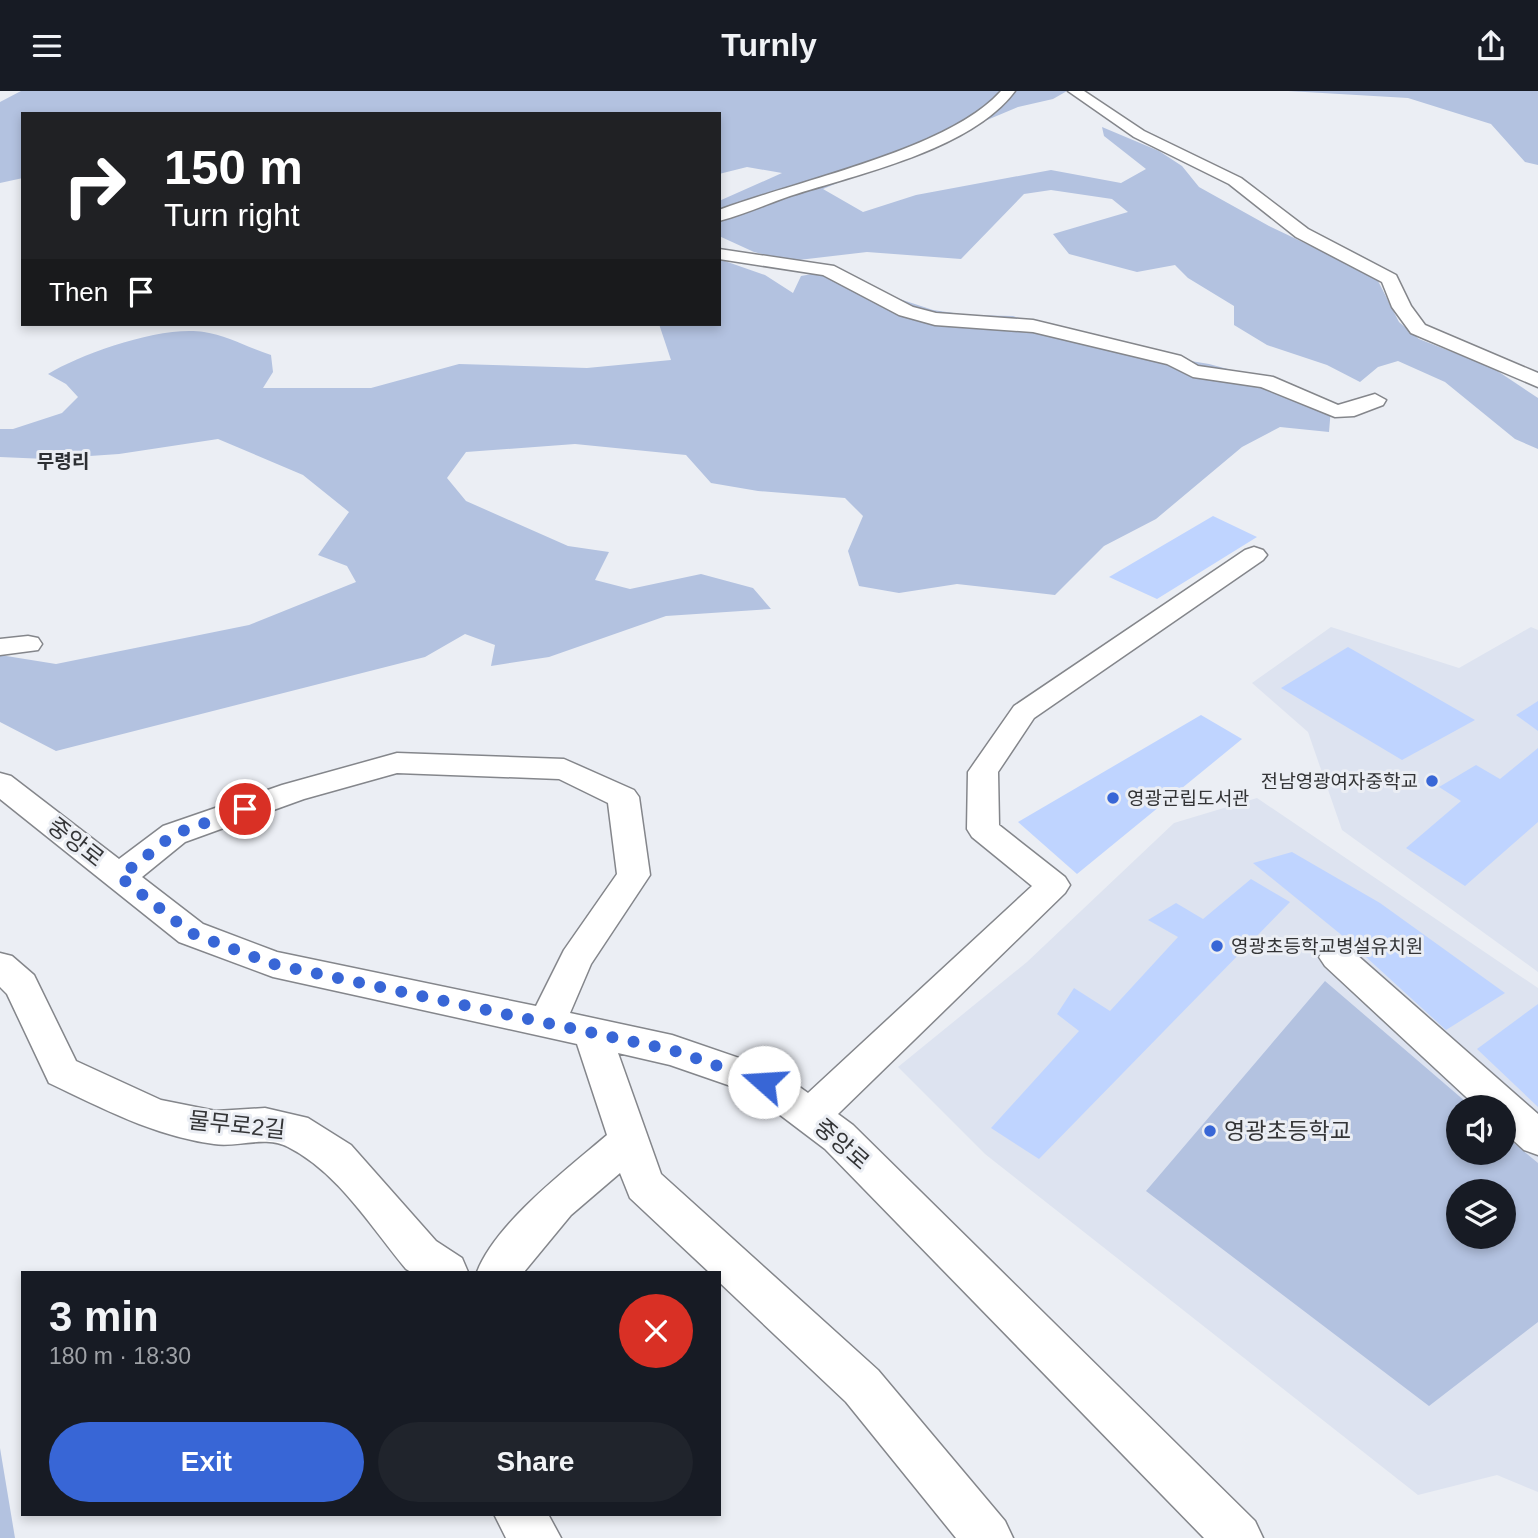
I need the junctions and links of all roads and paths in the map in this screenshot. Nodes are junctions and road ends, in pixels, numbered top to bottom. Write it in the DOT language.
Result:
graph roads {
  1 [pos="1008,91"];
  2 [pos="1075,91"];
  3 [pos="721,215"];
  4 [pos="721,254"];
  5 [pos="1538,381"];
  6 [pos="1374,400"];
  7 [pos="1254,555"];
  8 [pos="28,644"];
  9 [pos="0,647"];
  10 [pos="0,783"];
  11 [pos="120,877"];
  12 [pos="1337,957"];
  13 [pos="0,966"];
  14 [pos="547,1023"];
  15 [pos="592,1033"];
  16 [pos="810,1116"];
  17 [pos="1538,1138"];
  18 [pos="629,1141"];
  19 [pos="445,1271"];
  20 [pos="499,1271"];
  21 [pos="520,1516"];
  22 [pos="536,1538"];
  23 [pos="988,1538"];
  24 [pos="1238,1538"];
  1 -- 3 [label="street"];
  2 -- 5 [label="street"];
  4 -- 6 [label="street"];
  7 -- 16 [label="street"];
  8 -- 9 [label="street"];
  10 -- 11 [label="street, 중앙로"];
  11 -- 14 [label="street, 중앙로"];
  11 -- 14 [label="street"];
  12 -- 17 [label="street"];
  13 -- 19 [label="street, 물무로2길"];
  14 -- 15 [label="street, 중앙로"];
  15 -- 16 [label="street, 중앙로"];
  15 -- 18 [label="street"];
  16 -- 24 [label="street, 중앙로"];
  18 -- 20 [label="street"];
  18 -- 23 [label="street"];
  21 -- 22 [label="street"];
}
